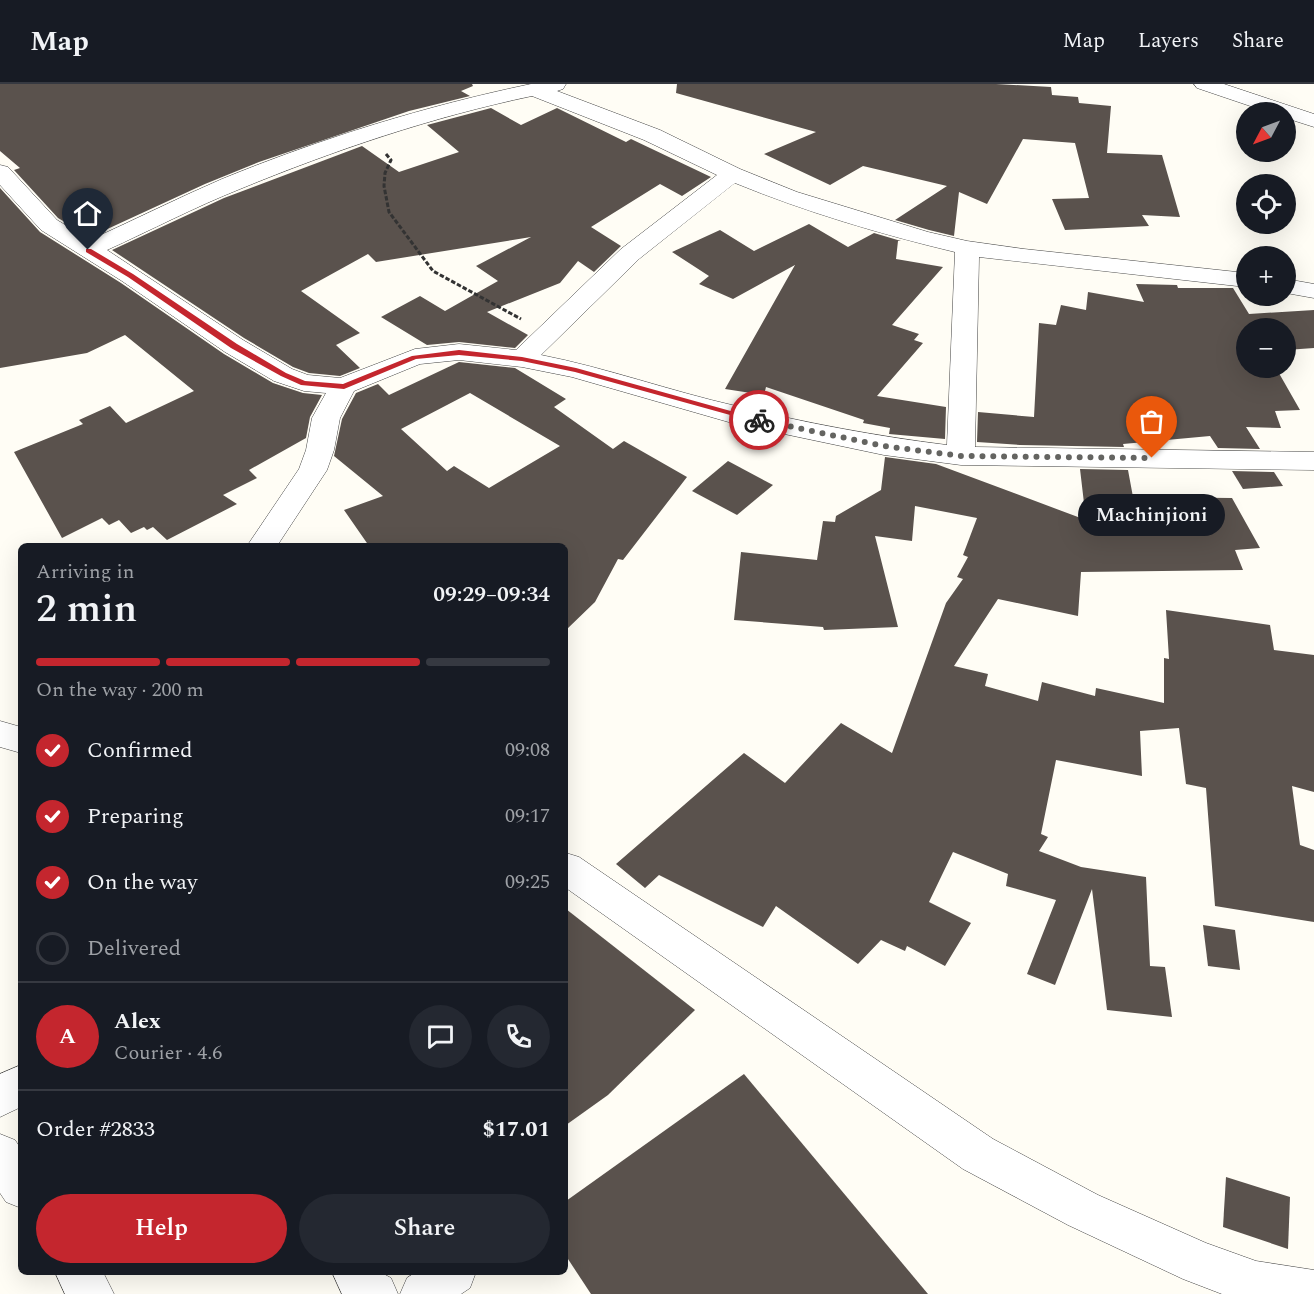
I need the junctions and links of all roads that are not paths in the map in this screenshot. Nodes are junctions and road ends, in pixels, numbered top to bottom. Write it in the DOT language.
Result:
graph roads {
  1 [pos="560,84"];
  2 [pos="1204,84"];
  3 [pos="535,90"];
  4 [pos="1314,121"];
  5 [pos="0,172"];
  6 [pos="732,174"];
  7 [pos="967,248"];
  8 [pos="88,250"];
  9 [pos="1236,279"];
  10 [pos="1296,288"];
  11 [pos="1314,291"];
  12 [pos="522,359"];
  13 [pos="344,386"];
  14 [pos="961,456"];
  15 [pos="1314,461"];
  16 [pos="264,543"];
  17 [pos="0,734"];
  18 [pos="18,739"];
  19 [pos="568,869"];
  20 [pos="18,1086"];
  21 [pos="0,1097"];
  22 [pos="0,1155"];
  23 [pos="18,1182"];
  24 [pos="78,1275"];
  25 [pos="356,1275"];
  26 [pos="450,1275"];
  27 [pos="1314,1293"];
  28 [pos="91,1294"];
  29 [pos="375,1294"];
  30 [pos="423,1294"];
  1 -- 3 [label="street"];
  2 -- 4 [label="street"];
  3 -- 6 [label="street"];
  3 -- 8 [label="street"];
  5 -- 8 [label="street"];
  6 -- 7 [label="street"];
  6 -- 12 [label="street"];
  7 -- 9 [label="street"];
  7 -- 14 [label="street"];
  8 -- 13 [label="street"];
  10 -- 11 [label="street"];
  12 -- 13 [label="street"];
  12 -- 14 [label="street"];
  13 -- 16 [label="street"];
  14 -- 15 [label="street"];
  17 -- 18 [label="street"];
  19 -- 27 [label="street"];
  20 -- 21 [label="street"];
  22 -- 23 [label="street"];
  24 -- 28 [label="street"];
  25 -- 29 [label="street"];
  26 -- 30 [label="street"];
}
